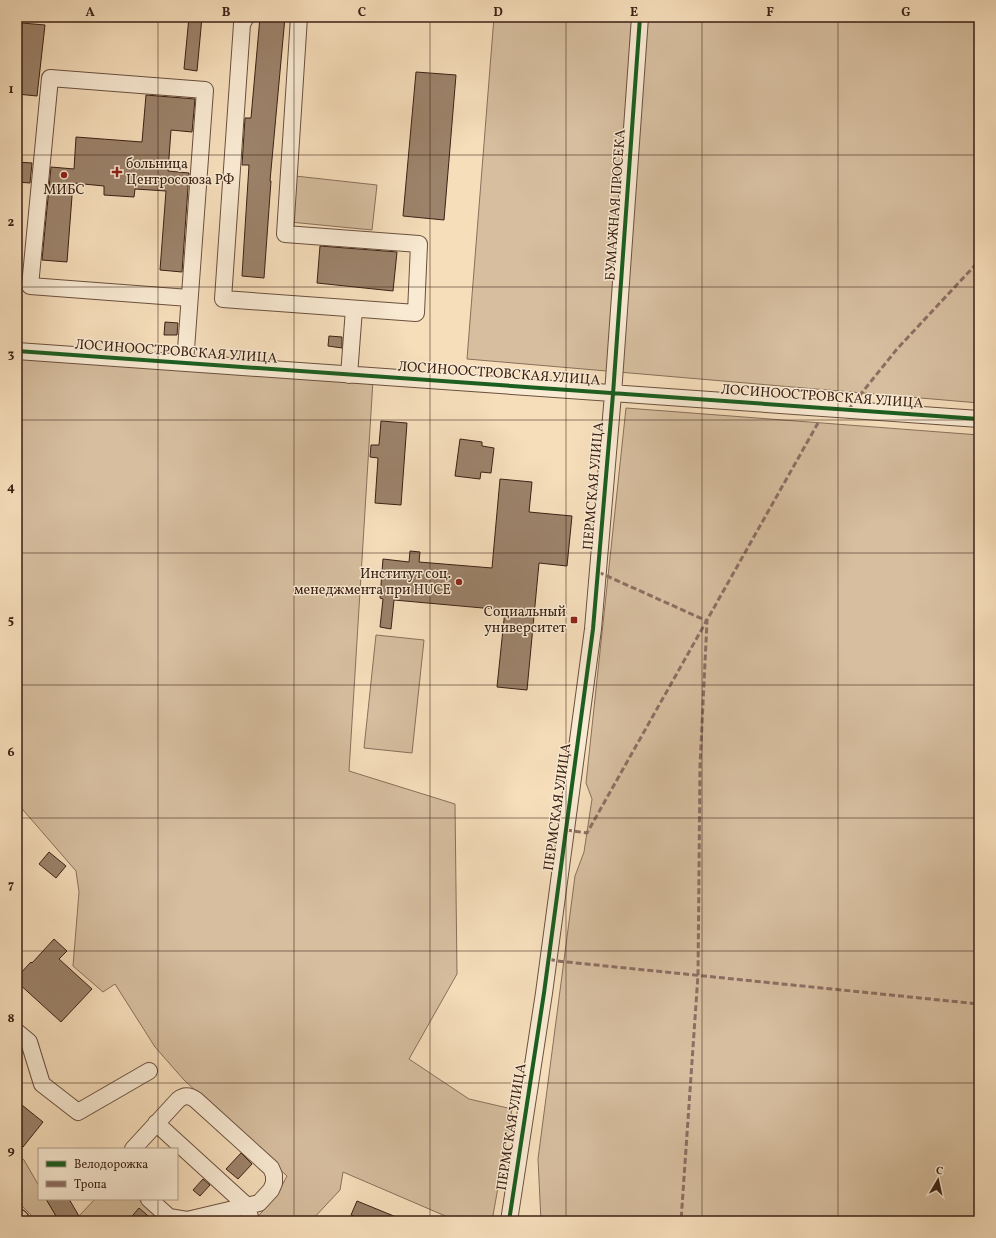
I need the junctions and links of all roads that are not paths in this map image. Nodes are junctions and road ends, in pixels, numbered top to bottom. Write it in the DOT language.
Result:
graph roads {
  1 [pos="246,17"];
  2 [pos="299,17"];
  3 [pos="640,17"];
  4 [pos="189,298"];
  5 [pos="354,309"];
  6 [pos="17,351"];
  7 [pos="185,363"];
  8 [pos="348,375"];
  9 [pos="613,394"];
  10 [pos="979,419"];
  11 [pos="17,1032"];
  12 [pos="149,1071"];
  13 [pos="156,1124"];
  14 [pos="134,1148"];
  15 [pos="150,1200"];
  16 [pos="249,1214"];
  17 [pos="509,1221"];
  1 -- 5 [label="street"];
  2 -- 5 [label="street"];
  3 -- 9 [label="street, БУМАЖНАЯ ПРОСЕКА"];
  4 -- 4 [label="street"];
  4 -- 7 [label="street"];
  5 -- 8 [label="street"];
  6 -- 7 [label="street, ЛОСИНООСТРОВСКАЯ УЛИЦА"];
  7 -- 8 [label="street, ЛОСИНООСТРОВСКАЯ УЛИЦА"];
  8 -- 9 [label="street, ЛОСИНООСТРОВСКАЯ УЛИЦА"];
  9 -- 10 [label="street, ЛОСИНООСТРОВСКАЯ УЛИЦА"];
  9 -- 17 [label="street, ПЕРМСКАЯ УЛИЦА"];
  11 -- 12 [label="street"];
  13 -- 14 [label="street"];
  13 -- 16 [label="street"];
  13 -- 16 [label="street"];
  15 -- 16 [label="street"];
}
